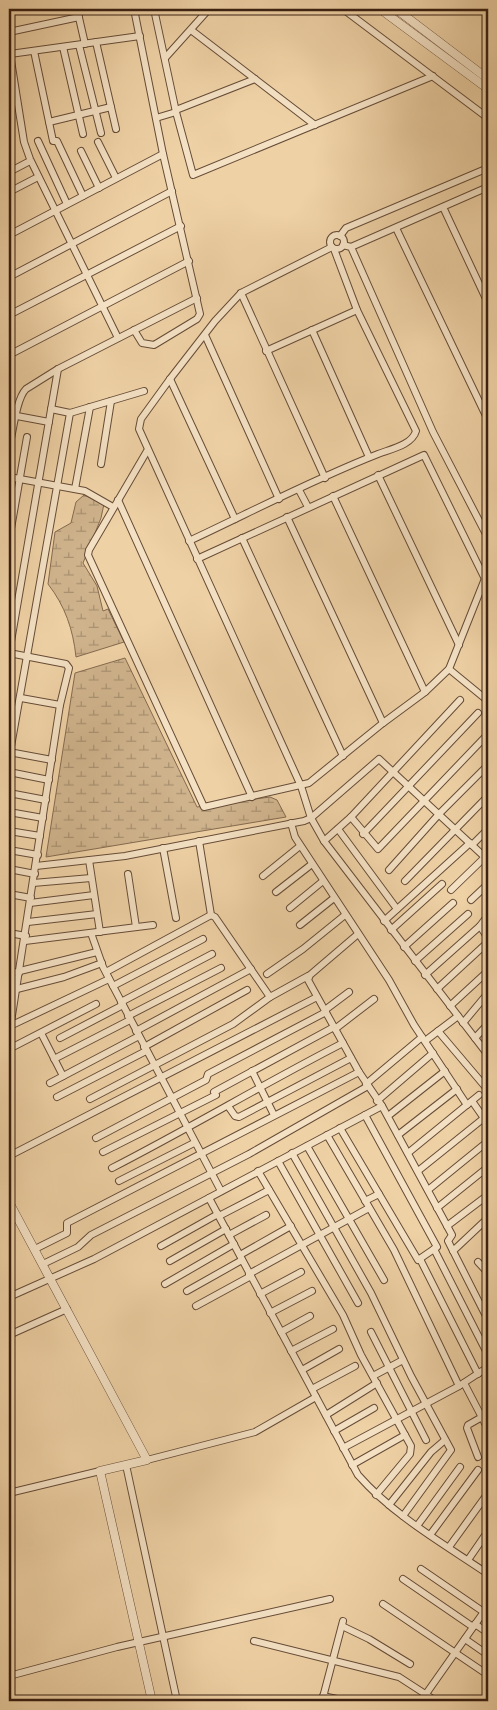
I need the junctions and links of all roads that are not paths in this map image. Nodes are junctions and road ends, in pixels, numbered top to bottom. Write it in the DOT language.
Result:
graph roads {
  1 [pos="16,9"];
  2 [pos="77,9"];
  3 [pos="134,9"];
  4 [pos="154,9"];
  5 [pos="210,9"];
  6 [pos="343,9"];
  7 [pos="380,9"];
  8 [pos="396,9"];
  9 [pos="9,10"];
  10 [pos="79,17"];
  11 [pos="190,30"];
  12 [pos="9,32"];
  13 [pos="140,36"];
  14 [pos="96,42"];
  15 [pos="82,44"];
  16 [pos="63,47"];
  17 [pos="9,51"];
  18 [pos="34,51"];
  19 [pos="164,58"];
  20 [pos="433,76"];
  21 [pos="488,78"];
  22 [pos="255,79"];
  23 [pos="488,89"];
  24 [pos="9,94"];
  25 [pos="16,95"];
  26 [pos="111,107"];
  27 [pos="96,111"];
  28 [pos="174,112"];
  29 [pos="79,115"];
  30 [pos="160,117"];
  31 [pos="488,118"];
  32 [pos="49,122"];
  33 [pos="315,125"];
  34 [pos="116,129"];
  35 [pos="101,132"];
  36 [pos="83,134"];
  37 [pos="38,142"];
  38 [pos="98,142"];
  39 [pos="81,151"];
  40 [pos="164,154"];
  41 [pos="30,161"];
  42 [pos="488,168"];
  43 [pos="9,172"];
  44 [pos="38,177"];
  45 [pos="116,178"];
  46 [pos="488,187"];
  47 [pos="99,188"];
  48 [pos="172,191"];
  49 [pos="9,192"];
  50 [pos="83,196"];
  51 [pos="67,204"];
  52 [pos="443,207"];
  53 [pos="55,211"];
  54 [pos="182,226"];
  55 [pos="396,228"];
  56 [pos="9,235"];
  57 [pos="340,236"];
  58 [pos="72,244"];
  59 [pos="343,245"];
  60 [pos="351,247"];
  61 [pos="333,248"];
  62 [pos="189,261"];
  63 [pos="87,275"];
  64 [pos="9,277"];
  65 [pos="241,293"];
  66 [pos="197,298"];
  67 [pos="488,303"];
  68 [pos="102,306"];
  69 [pos="357,310"];
  70 [pos="9,315"];
  71 [pos="134,330"];
  72 [pos="312,330"];
  73 [pos="205,335"];
  74 [pos="118,338"];
  75 [pos="266,351"];
  76 [pos="9,356"];
  77 [pos="58,369"];
  78 [pos="170,379"];
  79 [pos="144,391"];
  80 [pos="111,401"];
  81 [pos="90,407"];
  82 [pos="51,410"];
  83 [pos="70,413"];
  84 [pos="17,416"];
  85 [pos="488,420"];
  86 [pos="49,422"];
  87 [pos="27,437"];
  88 [pos="9,448"];
  89 [pos="147,451"];
  90 [pos="369,457"];
  91 [pos="101,464"];
  92 [pos="378,475"];
  93 [pos="9,477"];
  94 [pos="325,478"];
  95 [pos="20,479"];
  96 [pos="38,482"];
  97 [pos="58,486"];
  98 [pos="75,489"];
  99 [pos="299,490"];
  100 [pos="333,496"];
  101 [pos="280,499"];
  102 [pos="118,500"];
  103 [pos="113,507"];
  104 [pos="308,507"];
  105 [pos="287,517"];
  106 [pos="235,519"];
  107 [pos="242,538"];
  108 [pos="488,538"];
  109 [pos="9,540"];
  110 [pos="189,541"];
  111 [pos="197,559"];
  112 [pos="488,571"];
  113 [pos="485,579"];
  114 [pos="459,645"];
  115 [pos="28,657"];
  116 [pos="449,669"];
  117 [pos="424,692"];
  118 [pos="21,698"];
  119 [pos="460,700"];
  120 [pos="488,701"];
  121 [pos="60,704"];
  122 [pos="478,713"];
  123 [pos="383,723"];
  124 [pos="488,734"];
  125 [pos="9,752"];
  126 [pos="343,756"];
  127 [pos="52,760"];
  128 [pos="488,765"];
  129 [pos="9,772"];
  130 [pos="392,772"];
  131 [pos="49,780"];
  132 [pos="301,786"];
  133 [pos="408,786"];
  134 [pos="9,793"];
  135 [pos="488,796"];
  136 [pos="252,797"];
  137 [pos="46,800"];
  138 [pos="424,800"];
  139 [pos="9,812"];
  140 [pos="440,814"];
  141 [pos="351,817"];
  142 [pos="43,818"];
  143 [pos="311,818"];
  144 [pos="291,823"];
  145 [pos="338,829"];
  146 [pos="456,829"];
  147 [pos="488,829"];
  148 [pos="9,831"];
  149 [pos="363,834"];
  150 [pos="40,836"];
  151 [pos="199,841"];
  152 [pos="324,841"];
  153 [pos="471,844"];
  154 [pos="300,846"];
  155 [pos="163,848"];
  156 [pos="9,850"];
  157 [pos="38,855"];
  158 [pos="487,859"];
  159 [pos="88,860"];
  160 [pos="312,864"];
  161 [pos="36,866"];
  162 [pos="9,869"];
  163 [pos="389,870"];
  164 [pos="35,874"];
  165 [pos="128,874"];
  166 [pos="263,876"];
  167 [pos="91,878"];
  168 [pos="323,881"];
  169 [pos="405,881"];
  170 [pos="34,883"];
  171 [pos="442,884"];
  172 [pos="488,884"];
  173 [pos="452,890"];
  174 [pos="276,892"];
  175 [pos="9,894"];
  176 [pos="94,895"];
  177 [pos="334,898"];
  178 [pos="471,900"];
  179 [pos="31,901"];
  180 [pos="453,903"];
  181 [pos="290,908"];
  182 [pos="397,909"];
  183 [pos="97,914"];
  184 [pos="468,914"];
  185 [pos="211,915"];
  186 [pos="345,915"];
  187 [pos="488,915"];
  188 [pos="176,918"];
  189 [pos="384,921"];
  190 [pos="28,922"];
  191 [pos="153,925"];
  192 [pos="300,925"];
  193 [pos="480,926"];
  194 [pos="136,927"];
  195 [pos="391,930"];
  196 [pos="100,932"];
  197 [pos="9,933"];
  198 [pos="91,934"];
  199 [pos="358,934"];
  200 [pos="488,938"];
  201 [pos="25,939"];
  202 [pos="203,939"];
  203 [pos="488,942"];
  204 [pos="404,947"];
  205 [pos="98,952"];
  206 [pos="212,954"];
  207 [pos="415,961"];
  208 [pos="102,963"];
  209 [pos="221,968"];
  210 [pos="251,969"];
  211 [pos="9,971"];
  212 [pos="488,971"];
  213 [pos="20,972"];
  214 [pos="106,972"];
  215 [pos="267,974"];
  216 [pos="426,975"];
  217 [pos="308,976"];
  218 [pos="109,979"];
  219 [pos="113,986"];
  220 [pos="17,989"];
  221 [pos="437,989"];
  222 [pos="248,990"];
  223 [pos="349,992"];
  224 [pos="488,993"];
  225 [pos="270,997"];
  226 [pos="317,997"];
  227 [pos="374,998"];
  228 [pos="96,1004"];
  229 [pos="122,1004"];
  230 [pos="450,1006"];
  231 [pos="11,1009"];
  232 [pos="325,1012"];
  233 [pos="458,1016"];
  234 [pos="129,1018"];
  235 [pos="463,1023"];
  236 [pos="488,1024"];
  237 [pos="10,1026"];
  238 [pos="334,1028"];
  239 [pos="438,1031"];
  240 [pos="41,1033"];
  241 [pos="137,1034"];
  242 [pos="9,1035"];
  243 [pos="60,1038"];
  244 [pos="475,1038"];
  245 [pos="423,1039"];
  246 [pos="343,1043"];
  247 [pos="9,1049"];
  248 [pos="145,1049"];
  249 [pos="433,1053"];
  250 [pos="488,1055"];
  251 [pos="350,1058"];
  252 [pos="54,1059"];
  253 [pos="154,1066"];
  254 [pos="252,1071"];
  255 [pos="444,1071"];
  256 [pos="359,1072"];
  257 [pos="63,1076"];
  258 [pos="160,1078"];
  259 [pos="50,1083"];
  260 [pos="367,1085"];
  261 [pos="259,1086"];
  262 [pos="457,1089"];
  263 [pos="488,1090"];
  264 [pos="479,1095"];
  265 [pos="57,1097"];
  266 [pos="90,1099"];
  267 [pos="171,1099"];
  268 [pos="267,1102"];
  269 [pos="380,1103"];
  270 [pos="470,1103"];
  271 [pos="228,1106"];
  272 [pos="178,1114"];
  273 [pos="365,1115"];
  274 [pos="274,1116"];
  275 [pos="388,1116"];
  276 [pos="484,1118"];
  277 [pos="488,1124"];
  278 [pos="340,1128"];
  279 [pos="186,1130"];
  280 [pos="327,1135"];
  281 [pos="398,1135"];
  282 [pos="96,1138"];
  283 [pos="487,1142"];
  284 [pos="194,1143"];
  285 [pos="307,1146"];
  286 [pos="103,1152"];
  287 [pos="200,1153"];
  288 [pos="292,1153"];
  289 [pos="408,1153"];
  290 [pos="9,1156"];
  291 [pos="278,1161"];
  292 [pos="488,1167"];
  293 [pos="112,1168"];
  294 [pos="258,1171"];
  295 [pos="418,1171"];
  296 [pos="211,1174"];
  297 [pos="119,1181"];
  298 [pos="269,1190"];
  299 [pos="428,1190"];
  300 [pos="221,1191"];
  301 [pos="378,1194"];
  302 [pos="488,1195"];
  303 [pos="209,1198"];
  304 [pos="365,1201"];
  305 [pos="9,1202"];
  306 [pos="369,1208"];
  307 [pos="438,1208"];
  308 [pos="219,1215"];
  309 [pos="266,1215"];
  310 [pos="488,1218"];
  311 [pos="349,1219"];
  312 [pos="291,1226"];
  313 [pos="447,1226"];
  314 [pos="335,1227"];
  315 [pos="228,1232"];
  316 [pos="321,1235"];
  317 [pos="234,1244"];
  318 [pos="302,1245"];
  319 [pos="161,1246"];
  320 [pos="35,1249"];
  321 [pos="434,1249"];
  322 [pos="453,1250"];
  323 [pos="241,1257"];
  324 [pos="420,1259"];
  325 [pos="170,1261"];
  326 [pos="478,1262"];
  327 [pos="43,1264"];
  328 [pos="300,1272"];
  329 [pos="488,1273"];
  330 [pos="250,1275"];
  331 [pos="50,1278"];
  332 [pos="384,1280"];
  333 [pos="165,1284"];
  334 [pos="187,1291"];
  335 [pos="312,1291"];
  336 [pos="260,1294"];
  337 [pos="9,1297"];
  338 [pos="358,1303"];
  339 [pos="196,1306"];
  340 [pos="67,1309"];
  341 [pos="270,1313"];
  342 [pos="310,1316"];
  343 [pos="487,1316"];
  344 [pos="333,1329"];
  345 [pos="281,1332"];
  346 [pos="371,1332"];
  347 [pos="9,1335"];
  348 [pos="339,1349"];
  349 [pos="291,1351"];
  350 [pos="488,1355"];
  351 [pos="403,1360"];
  352 [pos="355,1366"];
  353 [pos="488,1367"];
  354 [pos="389,1368"];
  355 [pos="302,1370"];
  356 [pos="478,1374"];
  357 [pos="373,1376"];
  358 [pos="377,1383"];
  359 [pos="461,1385"];
  360 [pos="312,1389"];
  361 [pos="316,1397"];
  362 [pos="426,1403"];
  363 [pos="374,1408"];
  364 [pos="411,1411"];
  365 [pos="326,1415"];
  366 [pos="482,1417"];
  367 [pos="396,1419"];
  368 [pos="488,1429"];
  369 [pos="334,1431"];
  370 [pos="405,1435"];
  371 [pos="426,1440"];
  372 [pos="445,1440"];
  373 [pos="343,1448"];
  374 [pos="478,1457"];
  375 [pos="147,1460"];
  376 [pos="126,1465"];
  377 [pos="352,1465"];
  378 [pos="460,1467"];
  379 [pos="478,1470"];
  380 [pos="100,1471"];
  381 [pos="9,1493"];
  382 [pos="488,1493"];
  383 [pos="376,1494"];
  384 [pos="389,1505"];
  385 [pos="403,1516"];
  386 [pos="417,1526"];
  387 [pos="488,1531"];
  388 [pos="430,1535"];
  389 [pos="449,1548"];
  390 [pos="468,1560"];
  391 [pos="421,1569"];
  392 [pos="488,1572"];
  393 [pos="402,1579"];
  394 [pos="330,1599"];
  395 [pos="383,1604"];
  396 [pos="487,1611"];
  397 [pos="474,1626"];
  398 [pos="488,1633"];
  399 [pos="163,1637"];
  400 [pos="464,1639"];
  401 [pos="254,1641"];
  402 [pos="140,1642"];
  403 [pos="455,1653"];
  404 [pos="488,1655"];
  405 [pos="333,1662"];
  406 [pos="410,1664"];
  407 [pos="488,1675"];
  408 [pos="9,1676"];
  409 [pos="426,1694"];
  410 [pos="323,1699"];
  411 [pos="152,1701"];
  412 [pos="177,1701"];
  413 [pos="346,1701"];
  414 [pos="421,1701"];
  415 [pos="436,1701"];
  1 -- 9 [label="street"];
  2 -- 10 [label="street"];
  3 -- 13 [label="street"];
  4 -- 19 [label="street"];
  5 -- 11 [label="street"];
  6 -- 20 [label="street"];
  7 -- 23 [label="street"];
  8 -- 21 [label="street"];
  10 -- 12 [label="street"];
  10 -- 15 [label="street"];
  11 -- 19 [label="street"];
  11 -- 22 [label="street"];
  13 -- 14 [label="street"];
  13 -- 30 [label="street"];
  14 -- 15 [label="street"];
  14 -- 26 [label="street"];
  15 -- 16 [label="street"];
  15 -- 27 [label="street"];
  16 -- 18 [label="street"];
  16 -- 29 [label="street"];
  17 -- 18 [label="street"];
  17 -- 25 [label="street"];
  18 -- 32 [label="street"];
  19 -- 28 [label="street"];
  20 -- 31 [label="street"];
  20 -- 33 [label="street"];
  22 -- 28 [label="street"];
  22 -- 33 [label="street"];
  24 -- 25 [label="street"];
  25 -- 41 [label="street"];
  26 -- 27 [label="street"];
  26 -- 34 [label="street"];
  27 -- 29 [label="street"];
  27 -- 35 [label="street"];
  28 -- 30 [label="street"];
  28 -- 33 [label="street"];
  29 -- 32 [label="street"];
  29 -- 36 [label="street"];
  30 -- 40 [label="street"];
  32 -- 50 [label="street"];
  37 -- 51 [label="street"];
  38 -- 45 [label="street"];
  39 -- 47 [label="street"];
  40 -- 45 [label="street"];
  40 -- 48 [label="street"];
  41 -- 43 [label="street"];
  41 -- 44 [label="street"];
  42 -- 57 [label="street"];
  44 -- 49 [label="street"];
  44 -- 53 [label="street"];
  45 -- 47 [label="street"];
  46 -- 52 [label="street"];
  47 -- 50 [label="street"];
  48 -- 54 [label="street"];
  48 -- 58 [label="street"];
  50 -- 51 [label="street"];
  51 -- 53 [label="street"];
  52 -- 55 [label="street"];
  52 -- 67 [label="street"];
  53 -- 56 [label="street"];
  53 -- 58 [label="street"];
  54 -- 62 [label="street"];
  54 -- 63 [label="street"];
  55 -- 60 [label="street"];
  55 -- 85 [label="street"];
  57 -- 59 [label="street"];
  57 -- 61 [label="street"];
  58 -- 63 [label="street"];
  58 -- 64 [label="street"];
  59 -- 60 [label="street"];
  59 -- 61 [label="street"];
  60 -- 108 [label="street"];
  61 -- 65 [label="street"];
  61 -- 69 [label="street"];
  62 -- 66 [label="street"];
  62 -- 68 [label="street"];
  63 -- 68 [label="street"];
  63 -- 70 [label="street"];
  65 -- 73 [label="street"];
  65 -- 75 [label="street"];
  66 -- 71 [label="street"];
  66 -- 71 [label="street"];
  68 -- 74 [label="street"];
  68 -- 76 [label="street"];
  69 -- 72 [label="street"];
  69 -- 90 [label="street"];
  71 -- 74 [label="street"];
  72 -- 75 [label="street"];
  72 -- 90 [label="street"];
  73 -- 78 [label="street"];
  73 -- 101 [label="street"];
  74 -- 77 [label="street"];
  75 -- 94 [label="street"];
  77 -- 82 [label="street"];
  77 -- 84 [label="street"];
  78 -- 89 [label="street"];
  78 -- 106 [label="street"];
  79 -- 80 [label="street"];
  80 -- 81 [label="street"];
  80 -- 91 [label="street"];
  81 -- 83 [label="street"];
  81 -- 98 [label="street"];
  82 -- 83 [label="street"];
  82 -- 86 [label="street"];
  83 -- 97 [label="street"];
  84 -- 86 [label="street"];
  84 -- 88 [label="street"];
  86 -- 96 [label="street"];
  87 -- 95 [label="street"];
  89 -- 102 [label="street"];
  89 -- 110 [label="street"];
  90 -- 94 [label="street"];
  92 -- 100 [label="street"];
  92 -- 113 [label="street"];
  92 -- 114 [label="street"];
  93 -- 95 [label="street"];
  94 -- 99 [label="street"];
  95 -- 96 [label="street"];
  95 -- 109 [label="street"];
  96 -- 97 [label="street"];
  96 -- 115 [label="street"];
  97 -- 98 [label="street"];
  97 -- 115 [label="street"];
  98 -- 103 [label="street"];
  99 -- 101 [label="street"];
  99 -- 104 [label="street"];
  100 -- 104 [label="street"];
  100 -- 117 [label="street"];
  101 -- 106 [label="street"];
  102 -- 103 [label="street"];
  102 -- 136 [label="street"];
  103 -- 136 [label="street"];
  104 -- 105 [label="street"];
  105 -- 107 [label="street"];
  105 -- 123 [label="street"];
  106 -- 110 [label="street"];
  107 -- 111 [label="street"];
  107 -- 126 [label="street"];
  110 -- 111 [label="street"];
  111 -- 132 [label="street"];
  112 -- 113 [label="street"];
  113 -- 114 [label="street"];
  114 -- 116 [label="street"];
  115 -- 118 [label="street"];
  115 -- 121 [label="street"];
  116 -- 117 [label="street"];
  116 -- 120 [label="street"];
  117 -- 123 [label="street"];
  118 -- 121 [label="street"];
  118 -- 125 [label="street"];
  119 -- 130 [label="street"];
  121 -- 127 [label="street"];
  122 -- 133 [label="street"];
  123 -- 126 [label="street"];
  124 -- 138 [label="street"];
  125 -- 127 [label="street"];
  126 -- 132 [label="street"];
  127 -- 131 [label="street"];
  128 -- 140 [label="street"];
  129 -- 131 [label="street"];
  130 -- 133 [label="street"];
  130 -- 141 [label="street"];
  130 -- 143 [label="street"];
  131 -- 137 [label="street"];
  132 -- 136 [label="street"];
  132 -- 143 [label="street"];
  133 -- 138 [label="street"];
  133 -- 149 [label="street"];
  134 -- 137 [label="street"];
  135 -- 146 [label="street"];
  137 -- 142 [label="street"];
  138 -- 140 [label="street"];
  138 -- 149 [label="street"];
  139 -- 142 [label="street"];
  140 -- 146 [label="street"];
  140 -- 163 [label="street"];
  141 -- 145 [label="street"];
  141 -- 149 [label="street"];
  142 -- 150 [label="street"];
  143 -- 144 [label="street"];
  143 -- 152 [label="street"];
  144 -- 151 [label="street"];
  144 -- 154 [label="street"];
  145 -- 152 [label="street"];
  145 -- 182 [label="street"];
  146 -- 153 [label="street"];
  146 -- 169 [label="street"];
  147 -- 153 [label="street"];
  148 -- 150 [label="street"];
  150 -- 157 [label="street"];
  151 -- 155 [label="street"];
  151 -- 185 [label="street"];
  152 -- 189 [label="street"];
  153 -- 158 [label="street"];
  153 -- 182 [label="street"];
  154 -- 160 [label="street"];
  154 -- 166 [label="street"];
  155 -- 159 [label="street"];
  155 -- 188 [label="street"];
  156 -- 157 [label="street"];
  157 -- 161 [label="street"];
  158 -- 173 [label="street"];
  159 -- 161 [label="street"];
  159 -- 167 [label="street"];
  160 -- 168 [label="street"];
  160 -- 174 [label="street"];
  161 -- 164 [label="street"];
  162 -- 164 [label="street"];
  164 -- 170 [label="street"];
  165 -- 194 [label="street"];
  167 -- 170 [label="street"];
  167 -- 176 [label="street"];
  168 -- 177 [label="street"];
  168 -- 181 [label="street"];
  170 -- 179 [label="street"];
  171 -- 195 [label="street"];
  172 -- 178 [label="street"];
  175 -- 179 [label="street"];
  176 -- 179 [label="street"];
  176 -- 183 [label="street"];
  177 -- 186 [label="street"];
  177 -- 192 [label="street"];
  179 -- 190 [label="street"];
  180 -- 204 [label="street"];
  182 -- 189 [label="street"];
  183 -- 190 [label="street"];
  183 -- 196 [label="street"];
  184 -- 207 [label="street"];
  185 -- 210 [label="street"];
  185 -- 214 [label="street"];
  186 -- 199 [label="street"];
  186 -- 215 [label="street"];
  187 -- 193 [label="street"];
  189 -- 195 [label="street"];
  190 -- 201 [label="street"];
  191 -- 194 [label="street"];
  193 -- 200 [label="street"];
  193 -- 216 [label="street"];
  194 -- 196 [label="street"];
  195 -- 204 [label="street"];
  196 -- 198 [label="street"];
  197 -- 201 [label="street"];
  198 -- 201 [label="street"];
  198 -- 205 [label="street"];
  199 -- 217 [label="street"];
  199 -- 245 [label="street"];
  201 -- 213 [label="street"];
  202 -- 219 [label="street"];
  203 -- 221 [label="street"];
  204 -- 207 [label="street"];
  205 -- 208 [label="street"];
  205 -- 213 [label="street"];
  206 -- 229 [label="street"];
  207 -- 216 [label="street"];
  208 -- 214 [label="street"];
  208 -- 220 [label="street"];
  209 -- 234 [label="street"];
  210 -- 225 [label="street"];
  210 -- 241 [label="street"];
  211 -- 213 [label="street"];
  212 -- 230 [label="street"];
  213 -- 220 [label="street"];
  214 -- 218 [label="street"];
  216 -- 221 [label="street"];
  217 -- 225 [label="street"];
  217 -- 226 [label="street"];
  218 -- 219 [label="street"];
  218 -- 237 [label="street"];
  219 -- 229 [label="street"];
  220 -- 231 [label="street"];
  221 -- 230 [label="street"];
  222 -- 248 [label="street"];
  223 -- 232 [label="street"];
  224 -- 235 [label="street"];
  225 -- 253 [label="street"];
  226 -- 232 [label="street"];
  226 -- 258 [label="street"];
  227 -- 238 [label="street"];
  228 -- 240 [label="street"];
  229 -- 234 [label="street"];
  229 -- 243 [label="street"];
  230 -- 233 [label="street"];
  231 -- 237 [label="street"];
  232 -- 238 [label="street"];
  232 -- 267 [label="street"];
  233 -- 235 [label="street"];
  233 -- 239 [label="street"];
  234 -- 241 [label="street"];
  234 -- 252 [label="street"];
  235 -- 244 [label="street"];
  236 -- 244 [label="street"];
  237 -- 242 [label="street"];
  238 -- 246 [label="street"];
  238 -- 254 [label="street"];
  239 -- 245 [label="street"];
  239 -- 263 [label="street"];
  240 -- 247 [label="street"];
  240 -- 252 [label="street"];
  241 -- 248 [label="street"];
  241 -- 257 [label="street"];
  244 -- 250 [label="street"];
  245 -- 249 [label="street"];
  245 -- 260 [label="street"];
  246 -- 251 [label="street"];
  246 -- 261 [label="street"];
  248 -- 253 [label="street"];
  248 -- 265 [label="street"];
  249 -- 255 [label="street"];
  249 -- 269 [label="street"];
  251 -- 256 [label="street"];
  251 -- 268 [label="street"];
  252 -- 257 [label="street"];
  253 -- 258 [label="street"];
  253 -- 266 [label="street"];
  254 -- 261 [label="street"];
  254 -- 272 [label="street"];
  255 -- 262 [label="street"];
  255 -- 275 [label="street"];
  256 -- 260 [label="street"];
  256 -- 274 [label="street"];
  257 -- 259 [label="street"];
  258 -- 267 [label="street"];
  258 -- 290 [label="street"];
  260 -- 269 [label="street"];
  260 -- 296 [label="street"];
  261 -- 268 [label="street"];
  261 -- 271 [label="street"];
  262 -- 270 [label="street"];
  262 -- 281 [label="street"];
  264 -- 270 [label="street"];
  267 -- 272 [label="street"];
  267 -- 282 [label="street"];
  268 -- 271 [label="street"];
  268 -- 274 [label="street"];
  269 -- 273 [label="street"];
  269 -- 275 [label="street"];
  270 -- 276 [label="street"];
  270 -- 289 [label="street"];
  271 -- 279 [label="street"];
  272 -- 279 [label="street"];
  272 -- 286 [label="street"];
  273 -- 278 [label="street"];
  273 -- 321 [label="street"];
  274 -- 287 [label="street"];
  275 -- 281 [label="street"];
  276 -- 277 [label="street"];
  276 -- 295 [label="street"];
  278 -- 280 [label="street"];
  278 -- 301 [label="street"];
  279 -- 284 [label="street"];
  279 -- 293 [label="street"];
  280 -- 285 [label="street"];
  280 -- 304 [label="street"];
  281 -- 289 [label="street"];
  283 -- 299 [label="street"];
  284 -- 287 [label="street"];
  284 -- 297 [label="street"];
  285 -- 288 [label="street"];
  285 -- 311 [label="street"];
  287 -- 296 [label="street"];
  287 -- 320 [label="street"];
  288 -- 291 [label="street"];
  288 -- 314 [label="street"];
  289 -- 295 [label="street"];
  291 -- 294 [label="street"];
  291 -- 316 [label="street"];
  292 -- 307 [label="street"];
  294 -- 298 [label="street"];
  294 -- 300 [label="street"];
  295 -- 299 [label="street"];
  296 -- 300 [label="street"];
  296 -- 327 [label="street"];
  298 -- 308 [label="street"];
  298 -- 312 [label="street"];
  299 -- 307 [label="street"];
  300 -- 303 [label="street"];
  301 -- 304 [label="street"];
  301 -- 324 [label="street"];
  302 -- 313 [label="street"];
  303 -- 308 [label="street"];
  303 -- 331 [label="street"];
  304 -- 306 [label="street"];
  305 -- 320 [label="street"];
  306 -- 311 [label="street"];
  306 -- 359 [label="street"];
  307 -- 313 [label="street"];
  308 -- 315 [label="street"];
  308 -- 319 [label="street"];
  309 -- 315 [label="street"];
  310 -- 322 [label="street"];
  311 -- 314 [label="street"];
  311 -- 332 [label="street"];
  312 -- 318 [label="street"];
  312 -- 323 [label="street"];
  313 -- 322 [label="street"];
  314 -- 316 [label="street"];
  314 -- 351 [label="street"];
  315 -- 317 [label="street"];
  315 -- 325 [label="street"];
  316 -- 318 [label="street"];
  316 -- 338 [label="street"];
  317 -- 323 [label="street"];
  317 -- 333 [label="street"];
  318 -- 330 [label="street"];
  318 -- 357 [label="street"];
  320 -- 327 [label="street"];
  321 -- 324 [label="street"];
  321 -- 350 [label="street"];
  322 -- 343 [label="street"];
  323 -- 330 [label="street"];
  323 -- 334 [label="street"];
  324 -- 356 [label="street"];
  326 -- 329 [label="street"];
  327 -- 331 [label="street"];
  328 -- 336 [label="street"];
  330 -- 336 [label="street"];
  330 -- 339 [label="street"];
  331 -- 337 [label="street"];
  331 -- 340 [label="street"];
  335 -- 341 [label="street"];
  336 -- 341 [label="street"];
  340 -- 347 [label="street"];
  340 -- 375 [label="street"];
  341 -- 345 [label="street"];
  342 -- 345 [label="street"];
  344 -- 349 [label="street"];
  345 -- 349 [label="street"];
  346 -- 354 [label="street"];
  348 -- 355 [label="street"];
  349 -- 355 [label="street"];
  351 -- 354 [label="street"];
  351 -- 362 [label="street"];
  352 -- 360 [label="street"];
  353 -- 356 [label="street"];
  354 -- 357 [label="street"];
  354 -- 364 [label="street"];
  355 -- 360 [label="street"];
  356 -- 359 [label="street"];
  357 -- 358 [label="street"];
  358 -- 365 [label="street"];
  358 -- 367 [label="street"];
  359 -- 362 [label="street"];
  359 -- 366 [label="street"];
  360 -- 361 [label="street"];
  361 -- 365 [label="street"];
  361 -- 375 [label="street"];
  362 -- 364 [label="street"];
  362 -- 372 [label="street"];
  363 -- 369 [label="street"];
  364 -- 367 [label="street"];
  364 -- 371 [label="street"];
  365 -- 369 [label="street"];
  366 -- 368 [label="street"];
  366 -- 374 [label="street"];
  367 -- 370 [label="street"];
  367 -- 373 [label="street"];
  369 -- 373 [label="street"];
  370 -- 377 [label="street"];
  370 -- 383 [label="street"];
  372 -- 384 [label="street"];
  372 -- 385 [label="street"];
  373 -- 377 [label="street"];
  375 -- 376 [label="street"];
  376 -- 380 [label="street"];
  376 -- 399 [label="street"];
  377 -- 383 [label="street"];
  378 -- 386 [label="street"];
  379 -- 388 [label="street"];
  380 -- 381 [label="street"];
  380 -- 402 [label="street"];
  382 -- 389 [label="street"];
  383 -- 384 [label="street"];
  384 -- 385 [label="street"];
  385 -- 386 [label="street"];
  386 -- 388 [label="street"];
  387 -- 390 [label="street"];
  388 -- 389 [label="street"];
  389 -- 390 [label="street"];
  390 -- 392 [label="street"];
  391 -- 396 [label="street"];
  393 -- 397 [label="street"];
  394 -- 399 [label="street"];
  395 -- 403 [label="street"];
  396 -- 397 [label="street"];
  397 -- 398 [label="street"];
  397 -- 400 [label="street"];
  399 -- 402 [label="street"];
  399 -- 412 [label="street"];
  400 -- 403 [label="street"];
  400 -- 404 [label="street"];
  401 -- 405 [label="street"];
  402 -- 408 [label="street"];
  402 -- 411 [label="street"];
  403 -- 407 [label="street"];
  403 -- 409 [label="street"];
  405 -- 406 [label="street"];
  405 -- 409 [label="street"];
  405 -- 410 [label="street"];
  409 -- 414 [label="street"];
  409 -- 415 [label="street"];
  410 -- 413 [label="street"];
}
